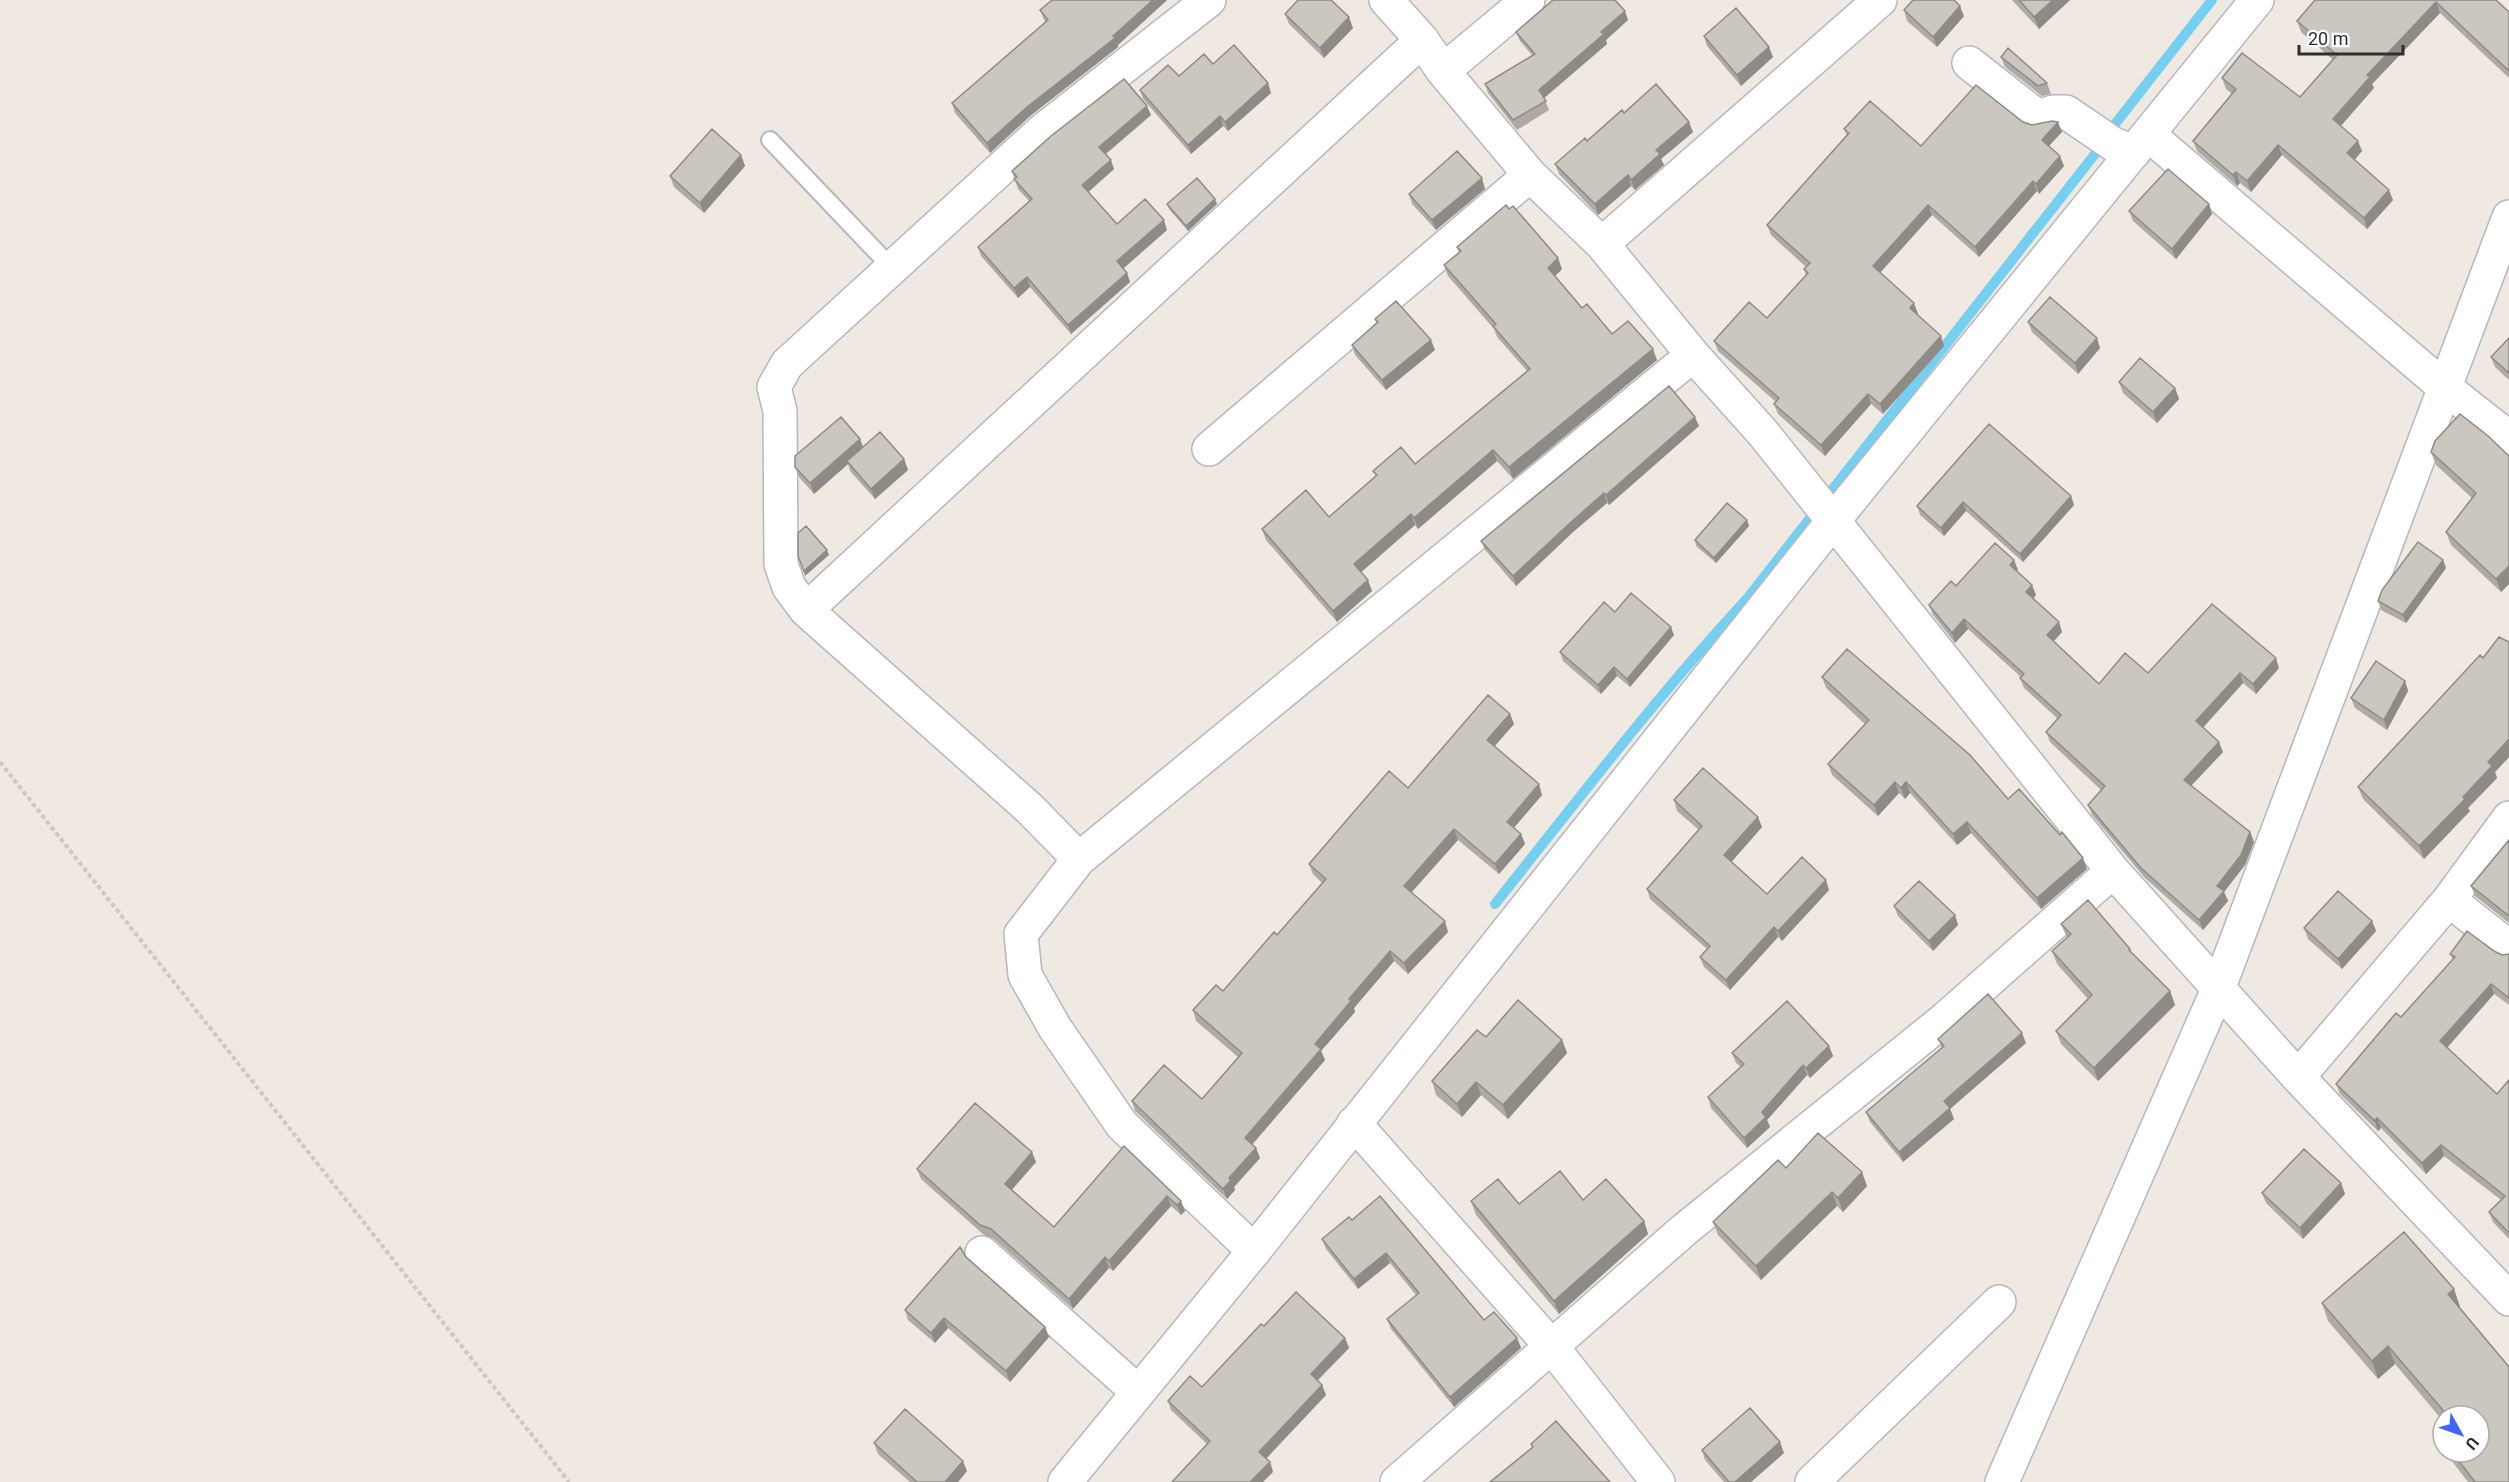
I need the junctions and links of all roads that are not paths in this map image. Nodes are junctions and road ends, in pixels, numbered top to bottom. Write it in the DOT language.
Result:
graph roads {
  1 [pos="1209,0"];
  2 [pos="1386,0"];
  3 [pos="1528,0"];
  4 [pos="1880,0"];
  5 [pos="2257,0"];
  6 [pos="1422,40"];
  7 [pos="1969,63"];
  8 [pos="1443,71"];
  9 [pos="770,140"];
  10 [pos="2132,143"];
  11 [pos="1530,175"];
  12 [pos="2509,217"];
  13 [pos="1602,244"];
  14 [pos="891,267"];
  15 [pos="1693,355"];
  16 [pos="2444,387"];
  17 [pos="2509,438"];
  18 [pos="1209,448"];
  19 [pos="1833,521"];
  20 [pos="806,610"];
  21 [pos="2509,818"];
  22 [pos="1079,859"];
  23 [pos="2113,871"];
  24 [pos="2449,900"];
  25 [pos="2509,947"];
  26 [pos="2219,987"];
  27 [pos="2298,1077"];
  28 [pos="1354,1123"];
  29 [pos="1254,1251"];
  30 [pos="982,1253"];
  31 [pos="2503,1280"];
  32 [pos="1999,1302"];
  33 [pos="1552,1347"];
  34 [pos="1138,1392"];
  35 [pos="1065,1482"];
  36 [pos="1397,1482"];
  37 [pos="1658,1482"];
  38 [pos="1812,1482"];
  39 [pos="2002,1482"];
  1 -- 14 [label="street"];
  2 -- 6 [label="street"];
  3 -- 8 [label="street"];
  4 -- 13 [label="street"];
  5 -- 10 [label="street"];
  6 -- 8 [label="street"];
  6 -- 20 [label="street"];
  7 -- 10 [label="street"];
  8 -- 11 [label="street"];
  9 -- 14 [label="lane"];
  10 -- 16 [label="street"];
  10 -- 19 [label="street"];
  11 -- 13 [label="street"];
  11 -- 18 [label="street"];
  12 -- 16 [label="street"];
  13 -- 15 [label="street"];
  14 -- 20 [label="street"];
  15 -- 19 [label="street"];
  15 -- 22 [label="street"];
  16 -- 17 [label="street"];
  16 -- 26 [label="street"];
  19 -- 23 [label="street"];
  19 -- 28 [label="street"];
  20 -- 22 [label="street"];
  21 -- 24 [label="street"];
  22 -- 29 [label="street"];
  23 -- 26 [label="street"];
  23 -- 33 [label="street"];
  24 -- 25 [label="street"];
  24 -- 27 [label="street"];
  26 -- 27 [label="street"];
  26 -- 39 [label="street"];
  27 -- 31 [label="street"];
  28 -- 29 [label="street"];
  28 -- 33 [label="street"];
  29 -- 34 [label="street"];
  30 -- 34 [label="street"];
  32 -- 38 [label="street"];
  33 -- 36 [label="street"];
  33 -- 37 [label="street"];
  34 -- 35 [label="street"];
}
